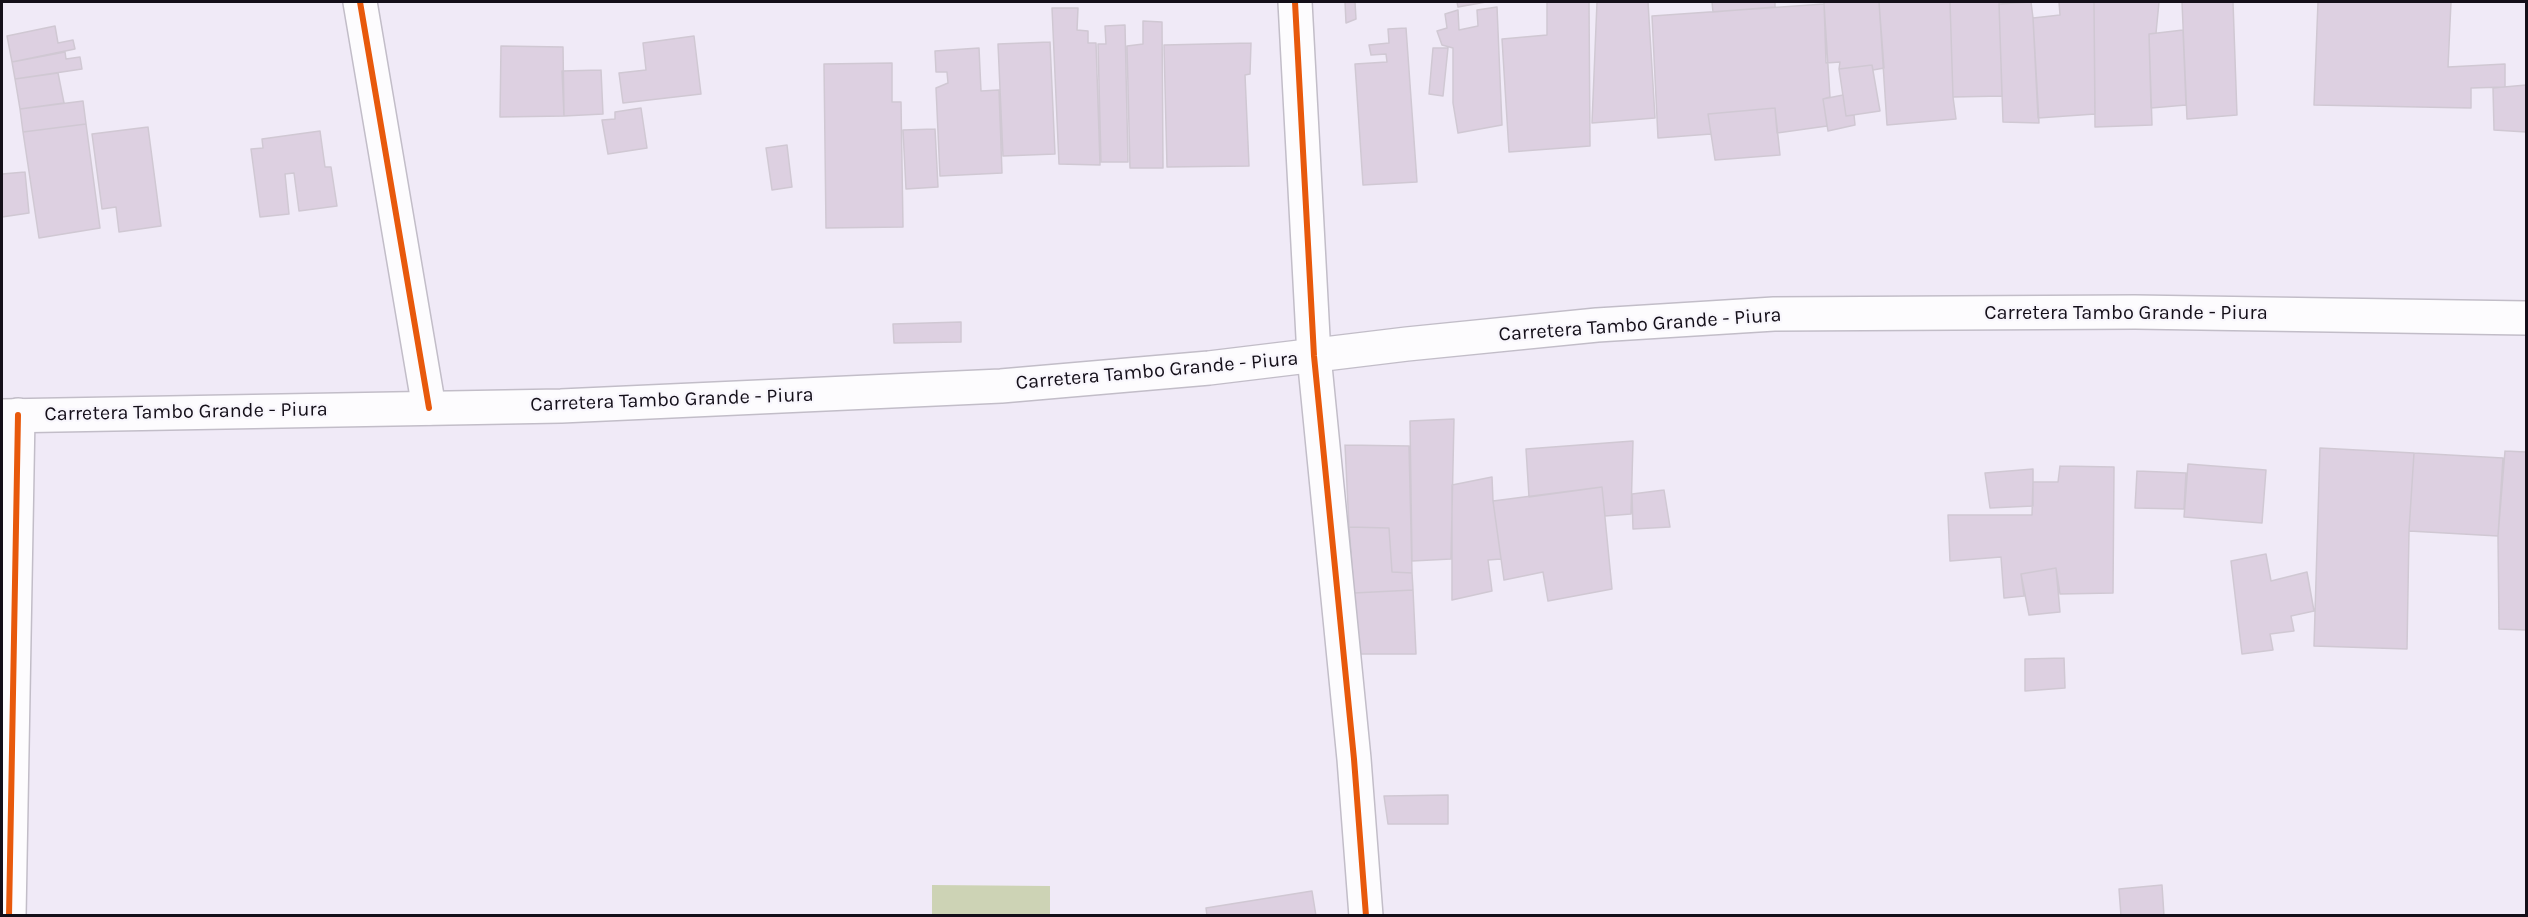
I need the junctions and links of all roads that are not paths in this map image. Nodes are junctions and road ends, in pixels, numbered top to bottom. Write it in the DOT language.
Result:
graph roads {
  1 [pos="360,2"];
  2 [pos="1295,2"];
  3 [pos="2526,318"];
  4 [pos="1314,356"];
  5 [pos="429,408"];
  6 [pos="10,416"];
  7 [pos="9,915"];
  8 [pos="1366,915"];
  1 -- 5 [label="main road"];
  2 -- 4 [label="main road"];
  3 -- 4 [label="main road, Carretera Tambo Grande - Piura"];
  4 -- 5 [label="main road, Carretera Tambo Grande - Piura"];
  4 -- 8 [label="main road"];
  5 -- 6 [label="main road, Carretera Tambo Grande - Piura"];
  6 -- 7 [label="main road"];
}
